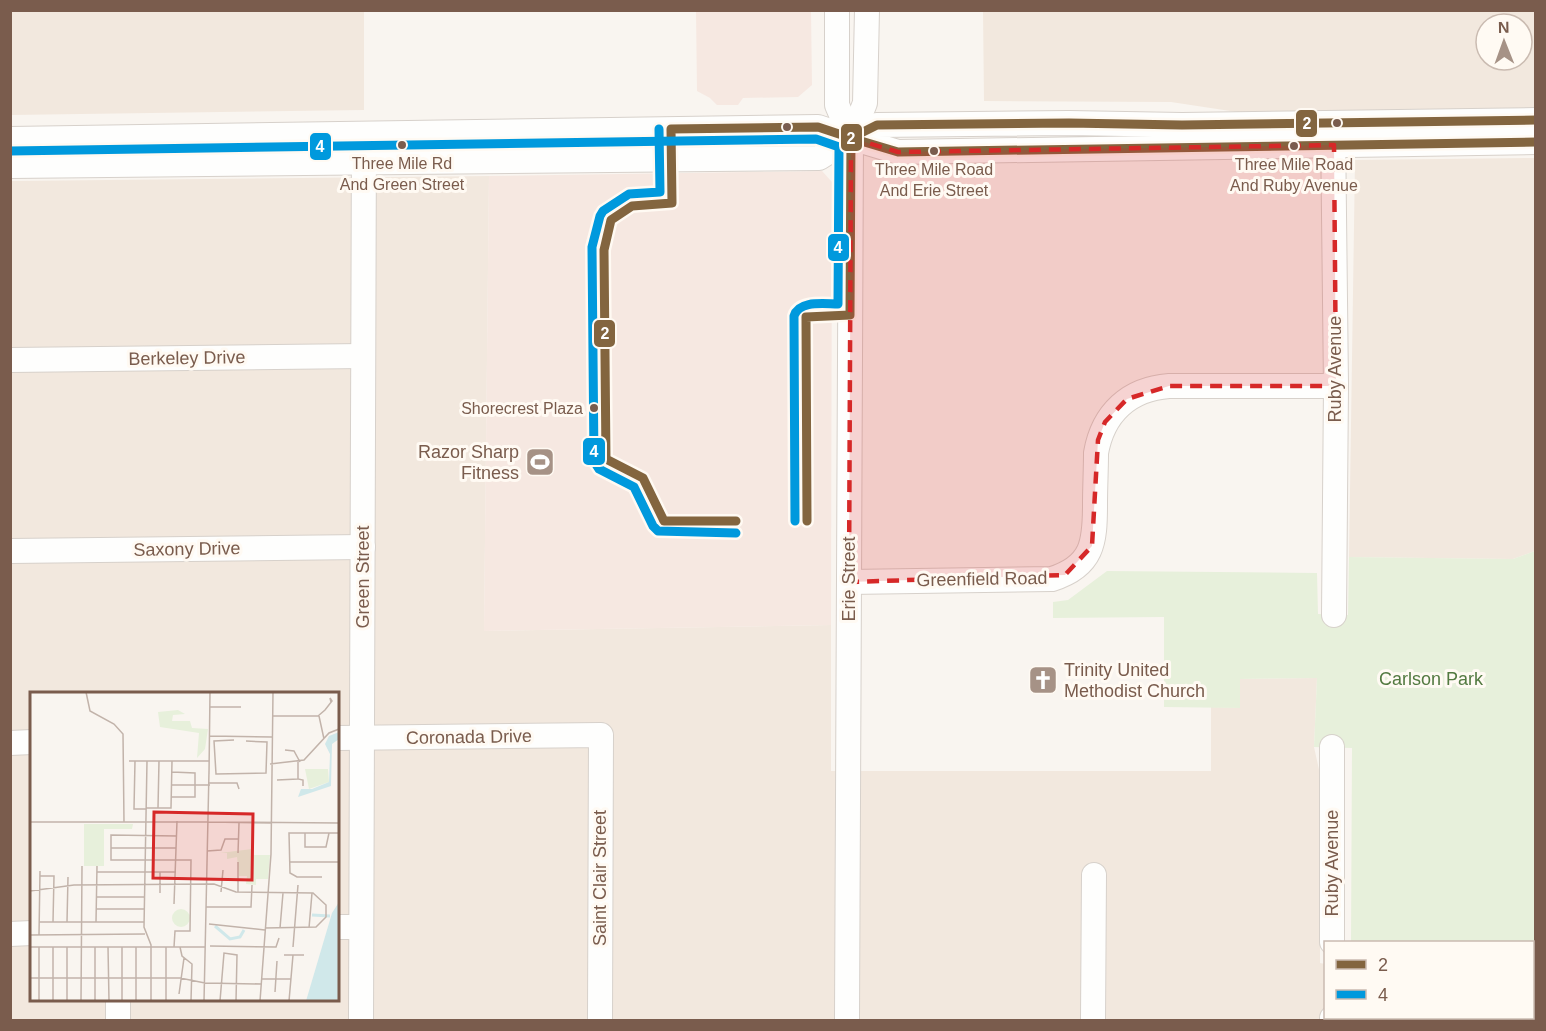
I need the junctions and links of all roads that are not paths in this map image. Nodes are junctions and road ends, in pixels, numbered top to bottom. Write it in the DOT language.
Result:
graph roads {
  1 [pos="837,10"];
  2 [pos="867,10"];
  3 [pos="1536,120"];
  4 [pos="364,134"];
  5 [pos="1334,134"];
  6 [pos="850,138"];
  7 [pos="10,139"];
  8 [pos="1536,142"];
  9 [pos="364,161"];
  10 [pos="10,166"];
  11 [pos="363,356"];
  12 [pos="10,360"];
  13 [pos="1336,386"];
  14 [pos="363,547"];
  15 [pos="10,551"];
  16 [pos="849,582"];
  17 [pos="1334,615"];
  18 [pos="601,735"];
  19 [pos="339,738"];
  20 [pos="362,738"];
  21 [pos="30,742"];
  22 [pos="10,743"];
  23 [pos="1332,747"];
  24 [pos="1094,875"];
  25 [pos="339,927"];
  26 [pos="361,927"];
  27 [pos="10,933"];
  28 [pos="30,933"];
  29 [pos="1332,941"];
  30 [pos="118,1001"];
  31 [pos="118,1020"];
  32 [pos="361,1020"];
  33 [pos="600,1020"];
  34 [pos="847,1020"];
  35 [pos="1093,1020"];
  1 -- 6 [label="street, Erie Street"];
  2 -- 6 [label="street, Erie Street"];
  3 -- 5 [label="street"];
  4 -- 6 [label="street"];
  4 -- 7 [label="street"];
  4 -- 9 [label="street, Green Street"];
  5 -- 6 [label="street"];
  5 -- 8 [label="street"];
  5 -- 13 [label="street, Ruby Avenue"];
  6 -- 9 [label="street"];
  6 -- 16 [label="street, Erie Street"];
  9 -- 10 [label="street"];
  9 -- 11 [label="street, Green Street"];
  11 -- 12 [label="street, Berkeley Drive"];
  11 -- 14 [label="street, Green Street"];
  13 -- 16 [label="street, Greenfield Road"];
  13 -- 17 [label="street, Ruby Avenue"];
  14 -- 15 [label="street, Saxony Drive"];
  14 -- 20 [label="street, Green Street"];
  16 -- 34 [label="street, Erie Street"];
  18 -- 20 [label="street, Coronada Drive"];
  18 -- 33 [label="street, Saint Clair Street"];
  19 -- 20 [label="street, Coronada Drive"];
  20 -- 26 [label="street, Green Street"];
  21 -- 22 [label="street"];
  23 -- 29 [label="street, Ruby Avenue"];
  24 -- 35 [label="street"];
  25 -- 26 [label="street"];
  26 -- 32 [label="street, Green Street"];
  27 -- 28 [label="street"];
  30 -- 31 [label="street"];
}
